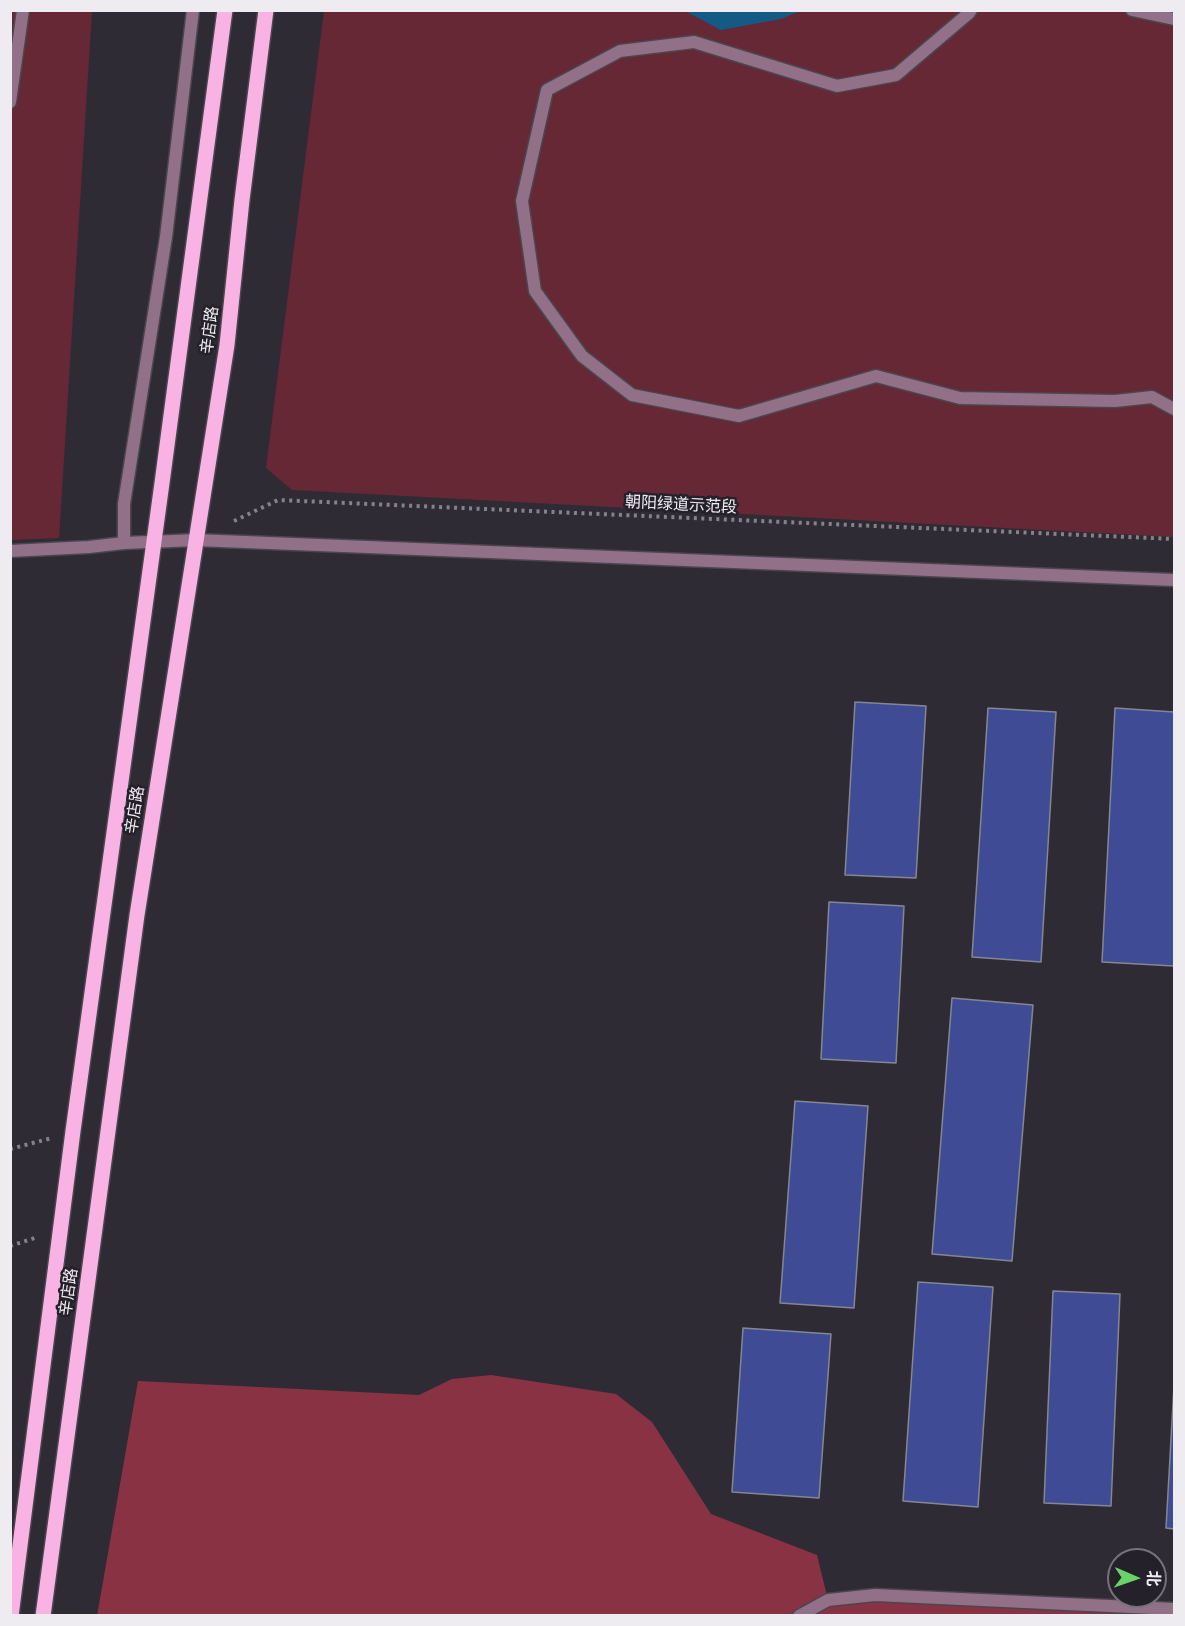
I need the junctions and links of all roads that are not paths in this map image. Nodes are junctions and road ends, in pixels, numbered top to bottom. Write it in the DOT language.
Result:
graph roads {
  1 [pos="23,10"];
  2 [pos="193,10"];
  3 [pos="225,10"];
  4 [pos="266,10"];
  5 [pos="971,10"];
  6 [pos="1132,10"];
  7 [pos="1174,19"];
  8 [pos="10,102"];
  9 [pos="1174,409"];
  10 [pos="196,540"];
  11 [pos="154,542"];
  12 [pos="124,543"];
  13 [pos="10,551"];
  14 [pos="1174,579"];
  15 [pos="1174,1609"];
  16 [pos="11,1616"];
  17 [pos="43,1616"];
  18 [pos="799,1616"];
  1 -- 8 [label="street"];
  2 -- 12 [label="street"];
  3 -- 11 [label="main road, 辛店路"];
  4 -- 10 [label="main road, 辛店路"];
  5 -- 9 [label="street"];
  6 -- 7 [label="street"];
  10 -- 11 [label="street"];
  10 -- 14 [label="street"];
  10 -- 17 [label="main road, 辛店路"];
  11 -- 12 [label="street"];
  11 -- 16 [label="main road, 辛店路"];
  12 -- 13 [label="street"];
  15 -- 18 [label="street"];
}
